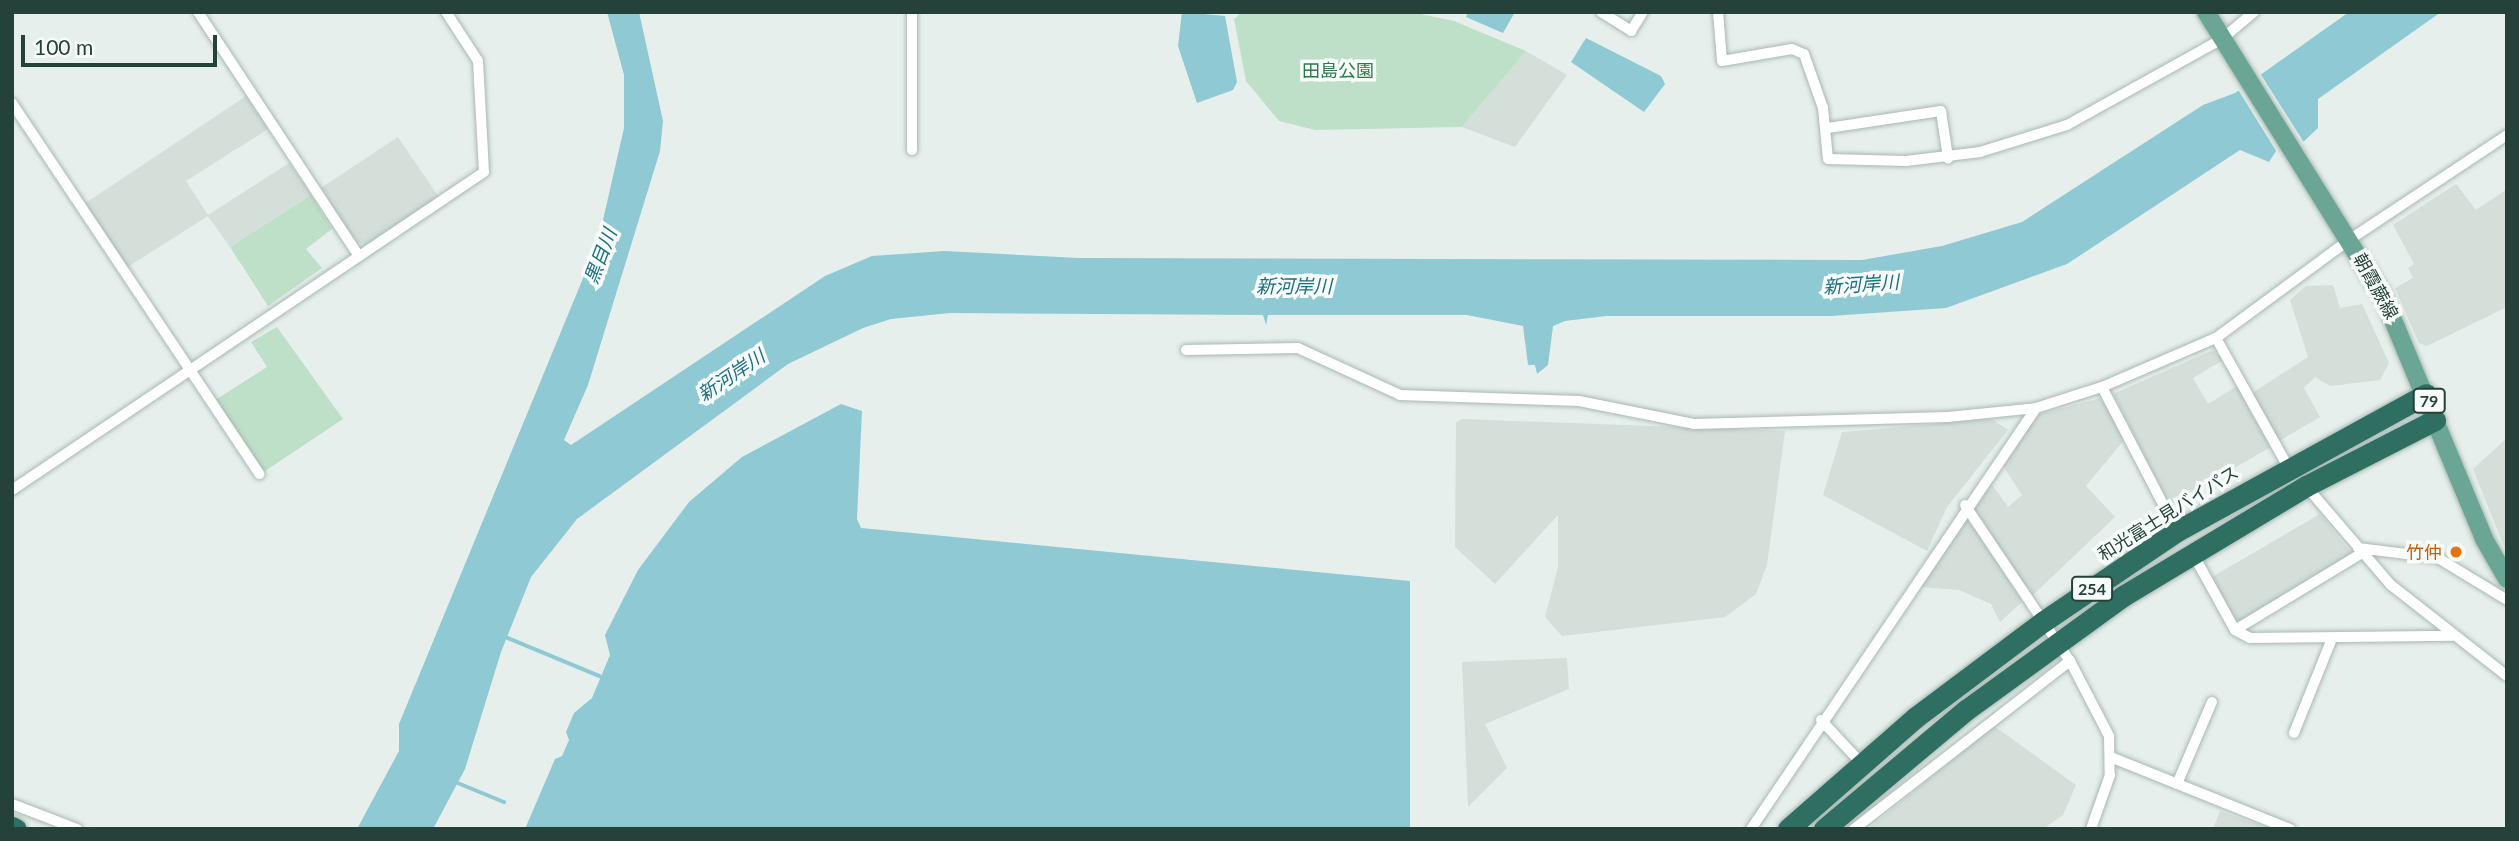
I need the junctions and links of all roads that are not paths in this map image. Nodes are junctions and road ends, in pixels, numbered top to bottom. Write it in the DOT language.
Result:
graph roads {
  1 [pos="198,12"];
  2 [pos="446,12"];
  3 [pos="912,12"];
  4 [pos="1601,12"];
  5 [pos="1643,12"];
  6 [pos="1718,12"];
  7 [pos="2206,12"];
  8 [pos="2254,12"];
  9 [pos="2225,44"];
  10 [pos="12,103"];
  11 [pos="1828,128"];
  12 [pos="2507,135"];
  13 [pos="912,150"];
  14 [pos="1948,158"];
  15 [pos="2345,234"];
  16 [pos="359,256"];
  17 [pos="2216,338"];
  18 [pos="1186,351"];
  19 [pos="190,373"];
  20 [pos="2102,387"];
  21 [pos="2426,394"];
  22 [pos="2036,408"];
  23 [pos="2435,420"];
  24 [pos="2288,467"];
  25 [pos="259,474"];
  26 [pos="14,485"];
  27 [pos="2306,486"];
  28 [pos="1965,505"];
  29 [pos="2177,531"];
  30 [pos="2360,550"];
  31 [pos="2193,554"];
  32 [pos="2507,579"];
  33 [pos="2507,600"];
  34 [pos="2044,621"];
  35 [pos="2235,630"];
  36 [pos="2455,636"];
  37 [pos="2331,640"];
  38 [pos="2064,652"];
  39 [pos="2507,676"];
  40 [pos="2212,702"];
  41 [pos="1821,720"];
  42 [pos="2294,733"];
  43 [pos="2113,758"];
  44 [pos="1862,764"];
  45 [pos="2177,784"];
  46 [pos="12,804"];
  47 [pos="77,829"];
  48 [pos="1751,829"];
  49 [pos="1788,829"];
  50 [pos="1824,829"];
  51 [pos="1854,829"];
  52 [pos="2091,829"];
  53 [pos="2290,829"];
  1 -- 16 [label="street"];
  2 -- 16 [label="street"];
  3 -- 13 [label="street"];
  4 -- 5 [label="street"];
  6 -- 11 [label="street"];
  7 -- 9 [label="main road, 朝霞蕨線 / 79"];
  8 -- 9 [label="street"];
  9 -- 14 [label="street"];
  9 -- 15 [label="main road, 朝霞蕨線 / 79"];
  10 -- 19 [label="street"];
  11 -- 14 [label="street"];
  11 -- 14 [label="street"];
  12 -- 15 [label="street"];
  15 -- 17 [label="street"];
  15 -- 21 [label="main road, 朝霞蕨線 / 79"];
  16 -- 19 [label="street"];
  17 -- 20 [label="street"];
  17 -- 24 [label="street"];
  18 -- 22 [label="street"];
  19 -- 25 [label="street"];
  19 -- 26 [label="street"];
  20 -- 22 [label="street"];
  20 -- 29 [label="street"];
  21 -- 23 [label="main road, 朝霞蕨線 / 79"];
  21 -- 24 [label="highway, 和光富士見バイパス / 254"];
  22 -- 28 [label="street"];
  23 -- 27 [label="highway, 254"];
  23 -- 32 [label="main road, 朝霞蕨線 / 79"];
  24 -- 29 [label="highway, 和光富士見バイパス / 254"];
  27 -- 30 [label="street"];
  27 -- 31 [label="highway, 254"];
  28 -- 34 [label="street"];
  28 -- 41 [label="street"];
  29 -- 34 [label="highway, 和光富士見バイパス / 254"];
  30 -- 33 [label="street"];
  30 -- 35 [label="street"];
  30 -- 36 [label="street"];
  31 -- 35 [label="street"];
  31 -- 38 [label="highway, 254"];
  34 -- 38 [label="street"];
  34 -- 44 [label="highway, 和光富士見バイパス / 254"];
  35 -- 37 [label="street"];
  36 -- 37 [label="street"];
  36 -- 39 [label="street"];
  37 -- 42 [label="street"];
  38 -- 43 [label="street"];
  38 -- 50 [label="highway, 254"];
  38 -- 51 [label="street"];
  40 -- 45 [label="street"];
  41 -- 44 [label="street"];
  41 -- 48 [label="street"];
  43 -- 45 [label="street"];
  43 -- 52 [label="street"];
  44 -- 49 [label="highway, 和光富士見バイパス / 254"];
  45 -- 53 [label="street"];
  46 -- 47 [label="street"];
}
